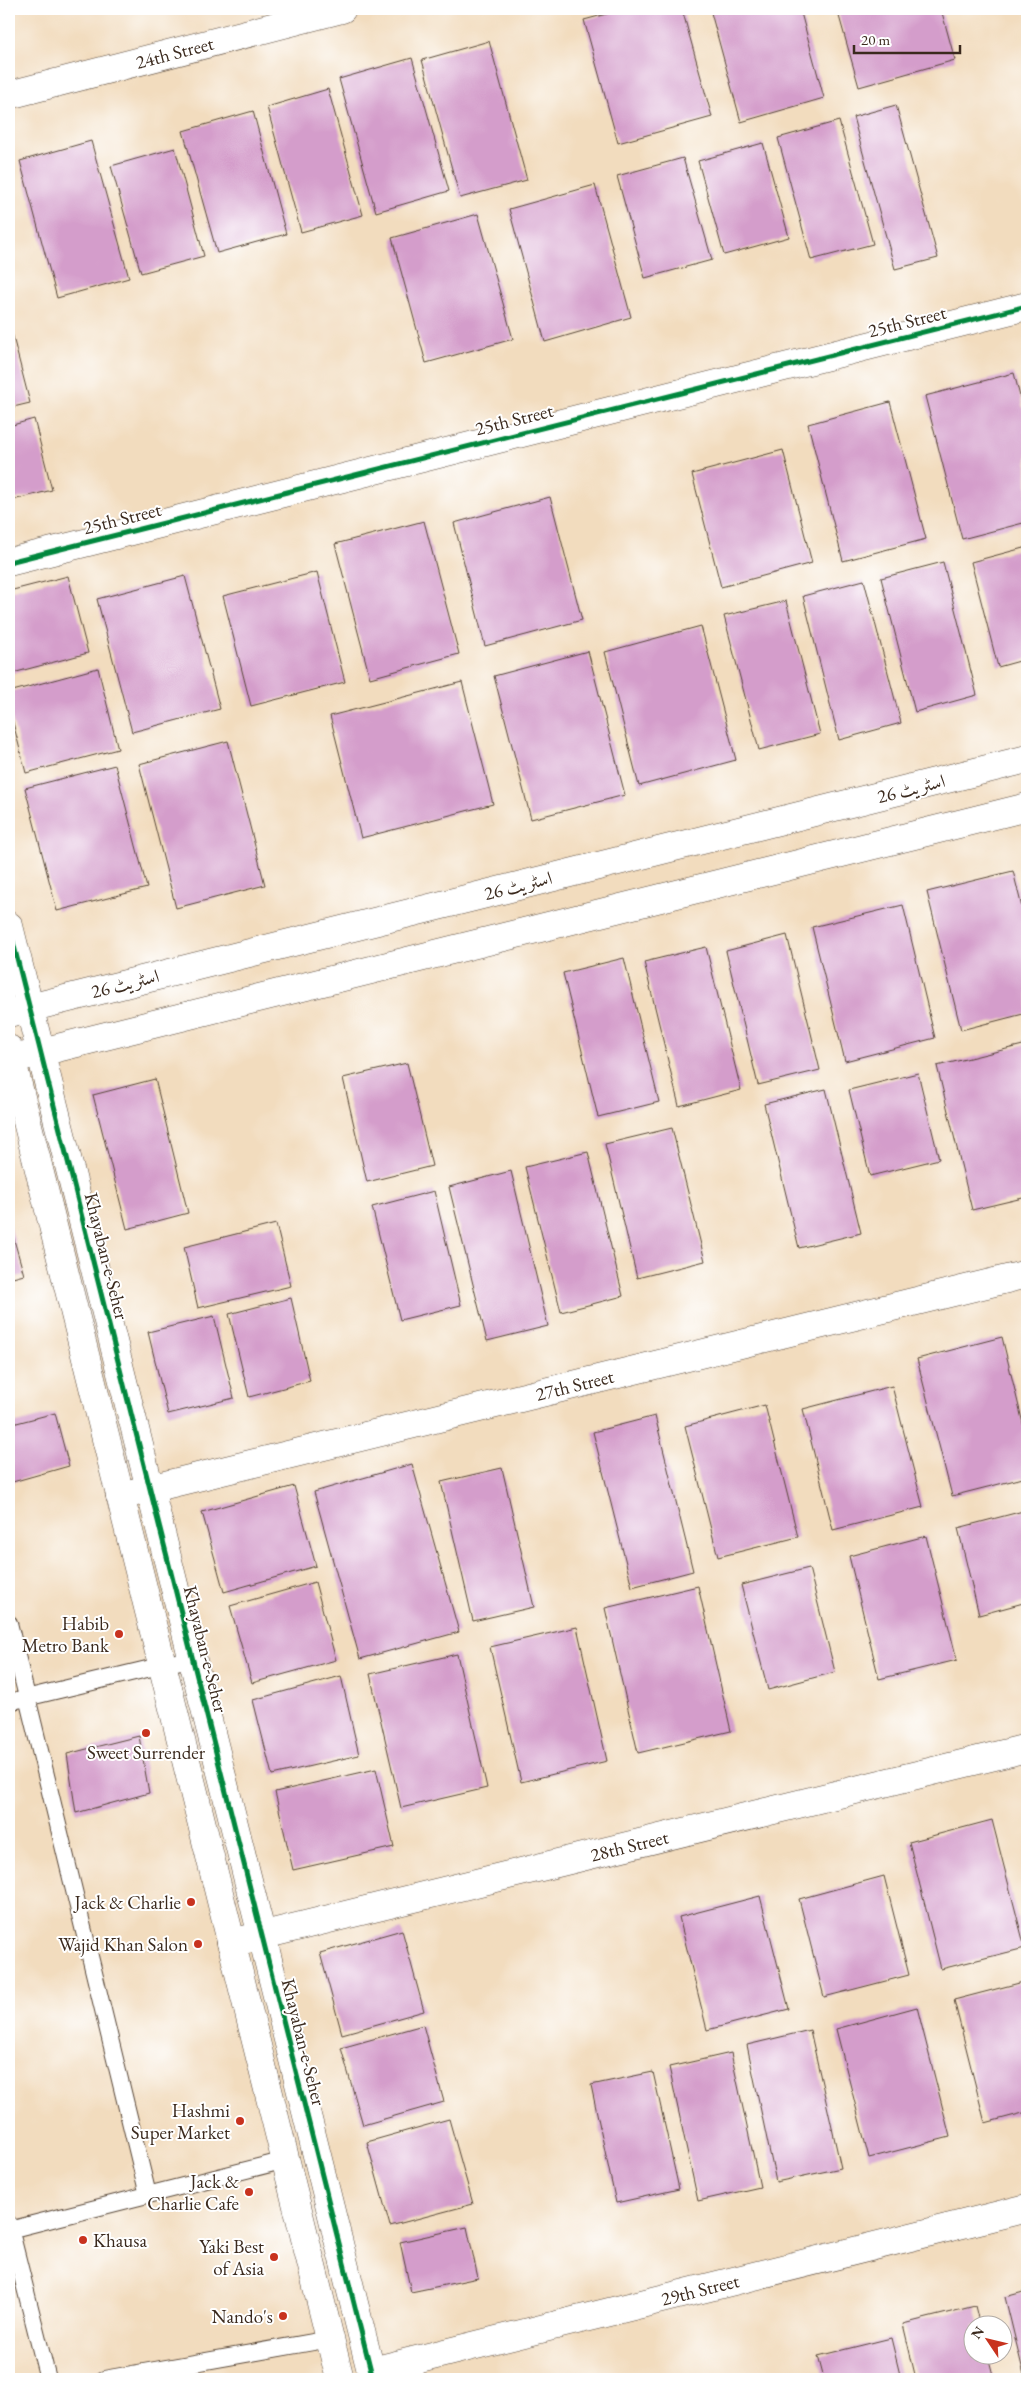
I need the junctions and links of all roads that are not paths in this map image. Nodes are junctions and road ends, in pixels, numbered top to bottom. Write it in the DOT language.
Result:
graph roads {
  1 [pos="342,9"];
  2 [pos="9,94"];
  3 [pos="1027,306"];
  4 [pos="9,562"];
  5 [pos="1027,758"];
  6 [pos="1027,807"];
  7 [pos="9,926"];
  8 [pos="19,1010"];
  9 [pos="40,1052"];
  10 [pos="10,1056"];
  11 [pos="1027,1274"];
  12 [pos="150,1489"];
  13 [pos="120,1496"];
  14 [pos="9,1622"];
  15 [pos="192,1658"];
  16 [pos="162,1665"];
  17 [pos="27,1698"];
  18 [pos="9,1702"];
  19 [pos="1027,1748"];
  20 [pos="262,1936"];
  21 [pos="232,1943"];
  22 [pos="286,2160"];
  23 [pos="148,2195"];
  24 [pos="1027,2208"];
  25 [pos="9,2228"];
  26 [pos="330,2339"];
  27 [pos="372,2375"];
  28 [pos="48,2379"];
  29 [pos="104,2379"];
  30 [pos="340,2379"];
  1 -- 2 [label="street, 24th Street"];
  3 -- 4 [label="street, 25th Street"];
  5 -- 8 [label="street, اسٹریٹ 26"];
  6 -- 9 [label="street"];
  7 -- 8 [label="street, Khayaban-e-Seher"];
  8 -- 9 [label="street, Khayaban-e-Seher"];
  9 -- 10 [label="street"];
  9 -- 12 [label="street, Khayaban-e-Seher"];
  10 -- 13 [label="street"];
  11 -- 12 [label="street, 27th Street"];
  12 -- 13 [label="street, 27th Street"];
  12 -- 15 [label="street, Khayaban-e-Seher"];
  13 -- 16 [label="street"];
  14 -- 17 [label="lane"];
  15 -- 16 [label="lane"];
  15 -- 20 [label="street, Khayaban-e-Seher"];
  16 -- 17 [label="lane"];
  16 -- 21 [label="street"];
  17 -- 18 [label="lane"];
  17 -- 23 [label="lane"];
  19 -- 20 [label="street, 28th Street"];
  20 -- 21 [label="street, 28th Street"];
  20 -- 27 [label="street, Khayaban-e-Seher"];
  21 -- 22 [label="street"];
  22 -- 23 [label="lane"];
  22 -- 26 [label="street"];
  23 -- 25 [label="lane"];
  24 -- 27 [label="street, 29th Street"];
  25 -- 28 [label="lane"];
  26 -- 29 [label="lane"];
  26 -- 30 [label="street"];
}
